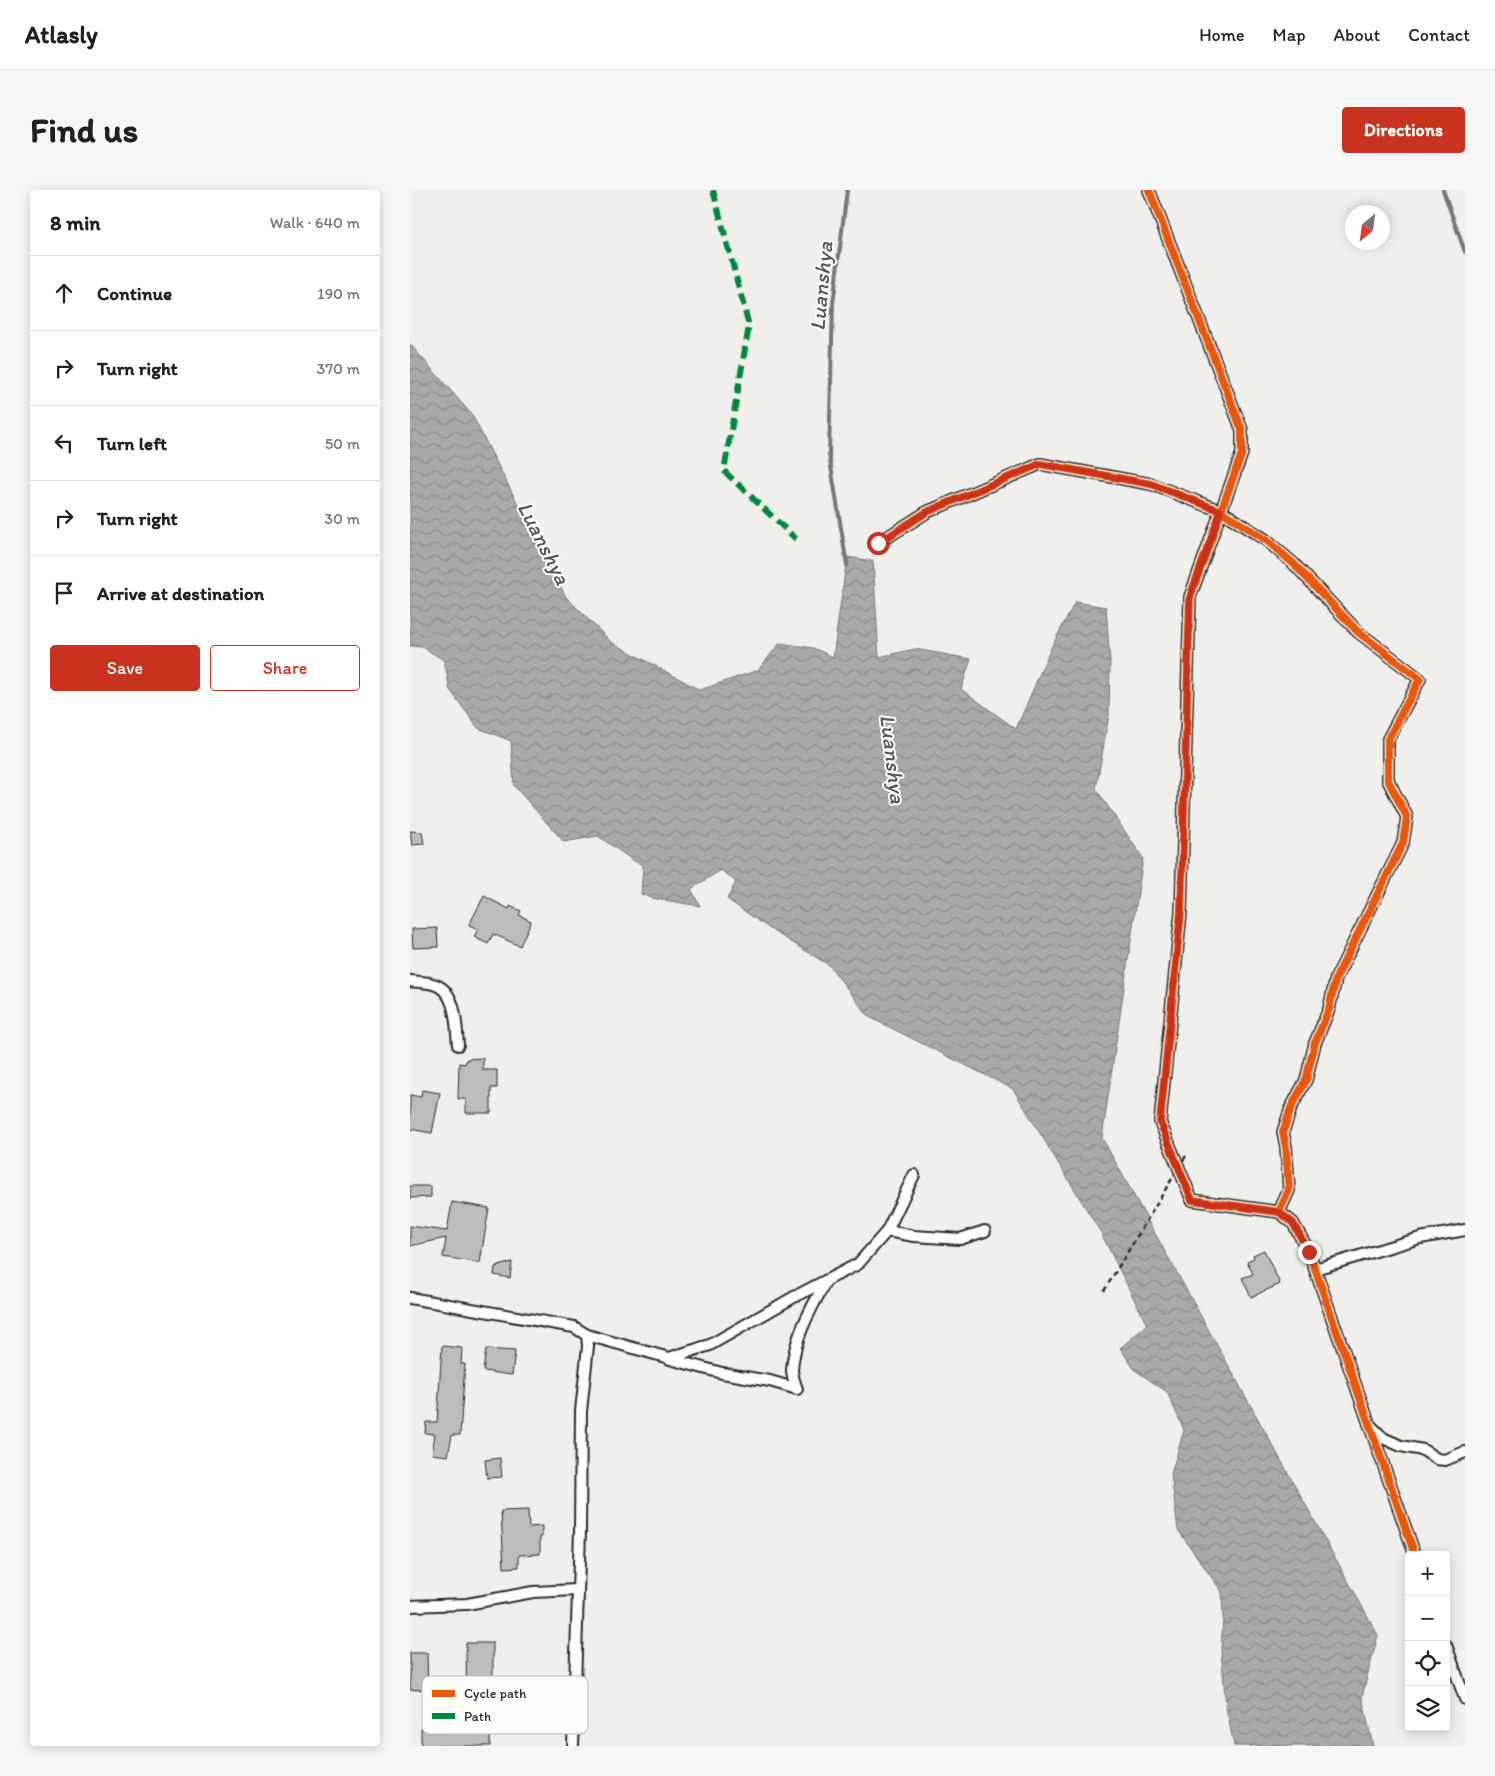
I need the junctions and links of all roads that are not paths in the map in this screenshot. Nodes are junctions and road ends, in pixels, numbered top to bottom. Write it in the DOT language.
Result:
graph roads {
  1 [pos="1149,190"];
  2 [pos="1221,511"];
  3 [pos="878,543"];
  4 [pos="410,981"];
  5 [pos="458,1045"];
  6 [pos="914,1175"];
  7 [pos="1279,1212"];
  8 [pos="1465,1230"];
  9 [pos="887,1231"];
  10 [pos="985,1231"];
  11 [pos="1315,1269"];
  12 [pos="826,1281"];
  13 [pos="410,1298"];
  14 [pos="586,1335"];
  15 [pos="669,1358"];
  16 [pos="1369,1424"];
  17 [pos="1465,1452"];
  18 [pos="1414,1551"];
  19 [pos="577,1590"];
  20 [pos="410,1606"];
  21 [pos="1450,1657"];
  22 [pos="575,1676"];
  23 [pos="1465,1699"];
  1 -- 2 [label="street"];
  2 -- 3 [label="street"];
  2 -- 7 [label="street"];
  2 -- 7 [label="street"];
  4 -- 5 [label="street"];
  6 -- 9 [label="street"];
  7 -- 11 [label="street"];
  8 -- 11 [label="street"];
  9 -- 10 [label="street"];
  9 -- 12 [label="street"];
  11 -- 16 [label="street"];
  12 -- 15 [label="street"];
  12 -- 15 [label="street"];
  13 -- 14 [label="street"];
  14 -- 15 [label="street"];
  14 -- 19 [label="street"];
  16 -- 17 [label="street"];
  16 -- 18 [label="street"];
  19 -- 20 [label="street"];
  19 -- 22 [label="street"];
  21 -- 23 [label="street"];
}
